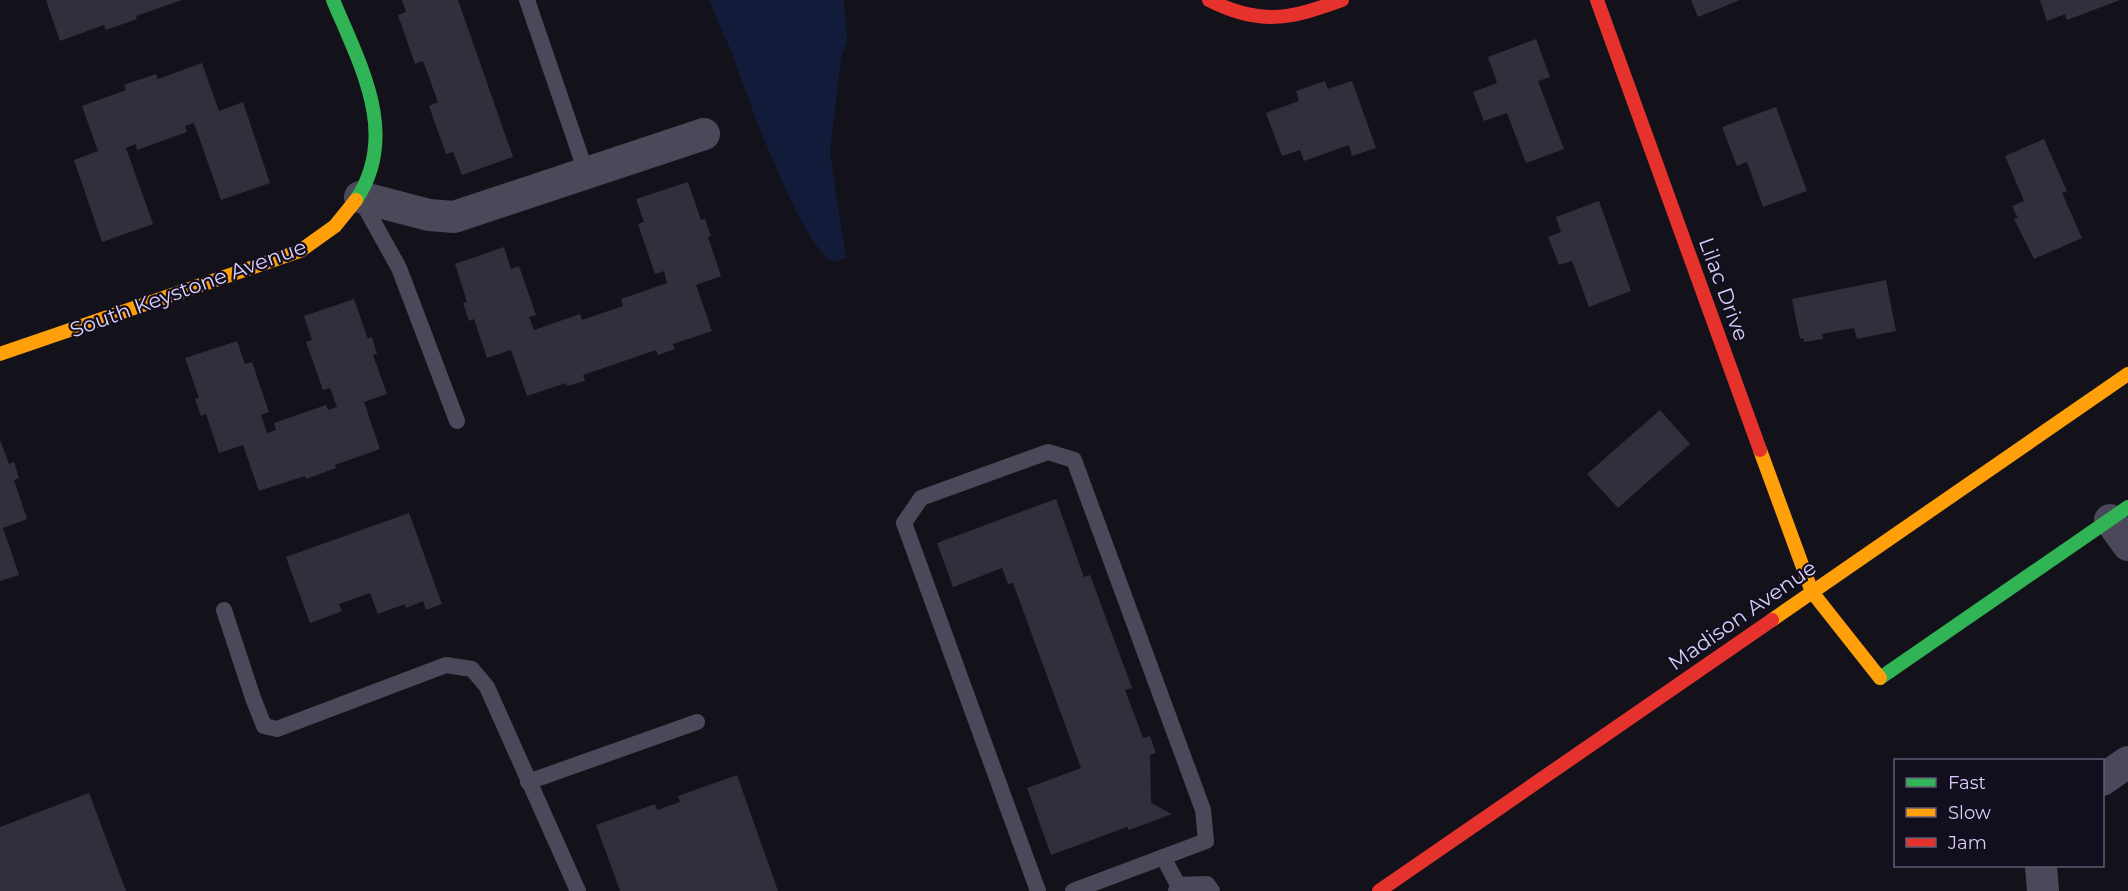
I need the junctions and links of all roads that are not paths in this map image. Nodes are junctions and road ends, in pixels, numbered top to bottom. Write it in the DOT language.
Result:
graph roads {
  1 [pos="333,0"];
  2 [pos="527,0"];
  3 [pos="1209,0"];
  4 [pos="1342,0"];
  5 [pos="1597,0"];
  6 [pos="704,134"];
  7 [pos="587,174"];
  8 [pos="362,193"];
  9 [pos="0,354"];
  10 [pos="2128,374"];
  11 [pos="457,421"];
  12 [pos="2119,514"];
  13 [pos="2128,545"];
  14 [pos="1812,592"];
  15 [pos="224,610"];
  16 [pos="697,722"];
  17 [pos="2128,762"];
  18 [pos="2104,779"];
  19 [pos="528,782"];
  20 [pos="1163,857"];
  21 [pos="2041,867"];
  22 [pos="1177,888"];
  23 [pos="578,891"];
  24 [pos="1038,891"];
  25 [pos="1073,891"];
  26 [pos="1212,891"];
  27 [pos="1379,891"];
  28 [pos="2043,891"];
  1 -- 8 [label="street"];
  2 -- 7 [label="lane"];
  3 -- 4 [label="street"];
  5 -- 14 [label="street, Lilac Drive"];
  6 -- 7 [label="street"];
  7 -- 8 [label="street"];
  8 -- 9 [label="street, South Keystone Avenue"];
  8 -- 11 [label="lane"];
  10 -- 14 [label="street, Madison Avenue"];
  12 -- 13 [label="street"];
  12 -- 14 [label="street, Lilac Drive"];
  14 -- 27 [label="street, Madison Avenue"];
  15 -- 19 [label="lane"];
  16 -- 19 [label="lane"];
  17 -- 18 [label="street"];
  19 -- 23 [label="lane"];
  20 -- 22 [label="lane"];
  20 -- 24 [label="lane"];
  20 -- 25 [label="lane"];
  21 -- 28 [label="street"];
  22 -- 26 [label="lane"];
}
